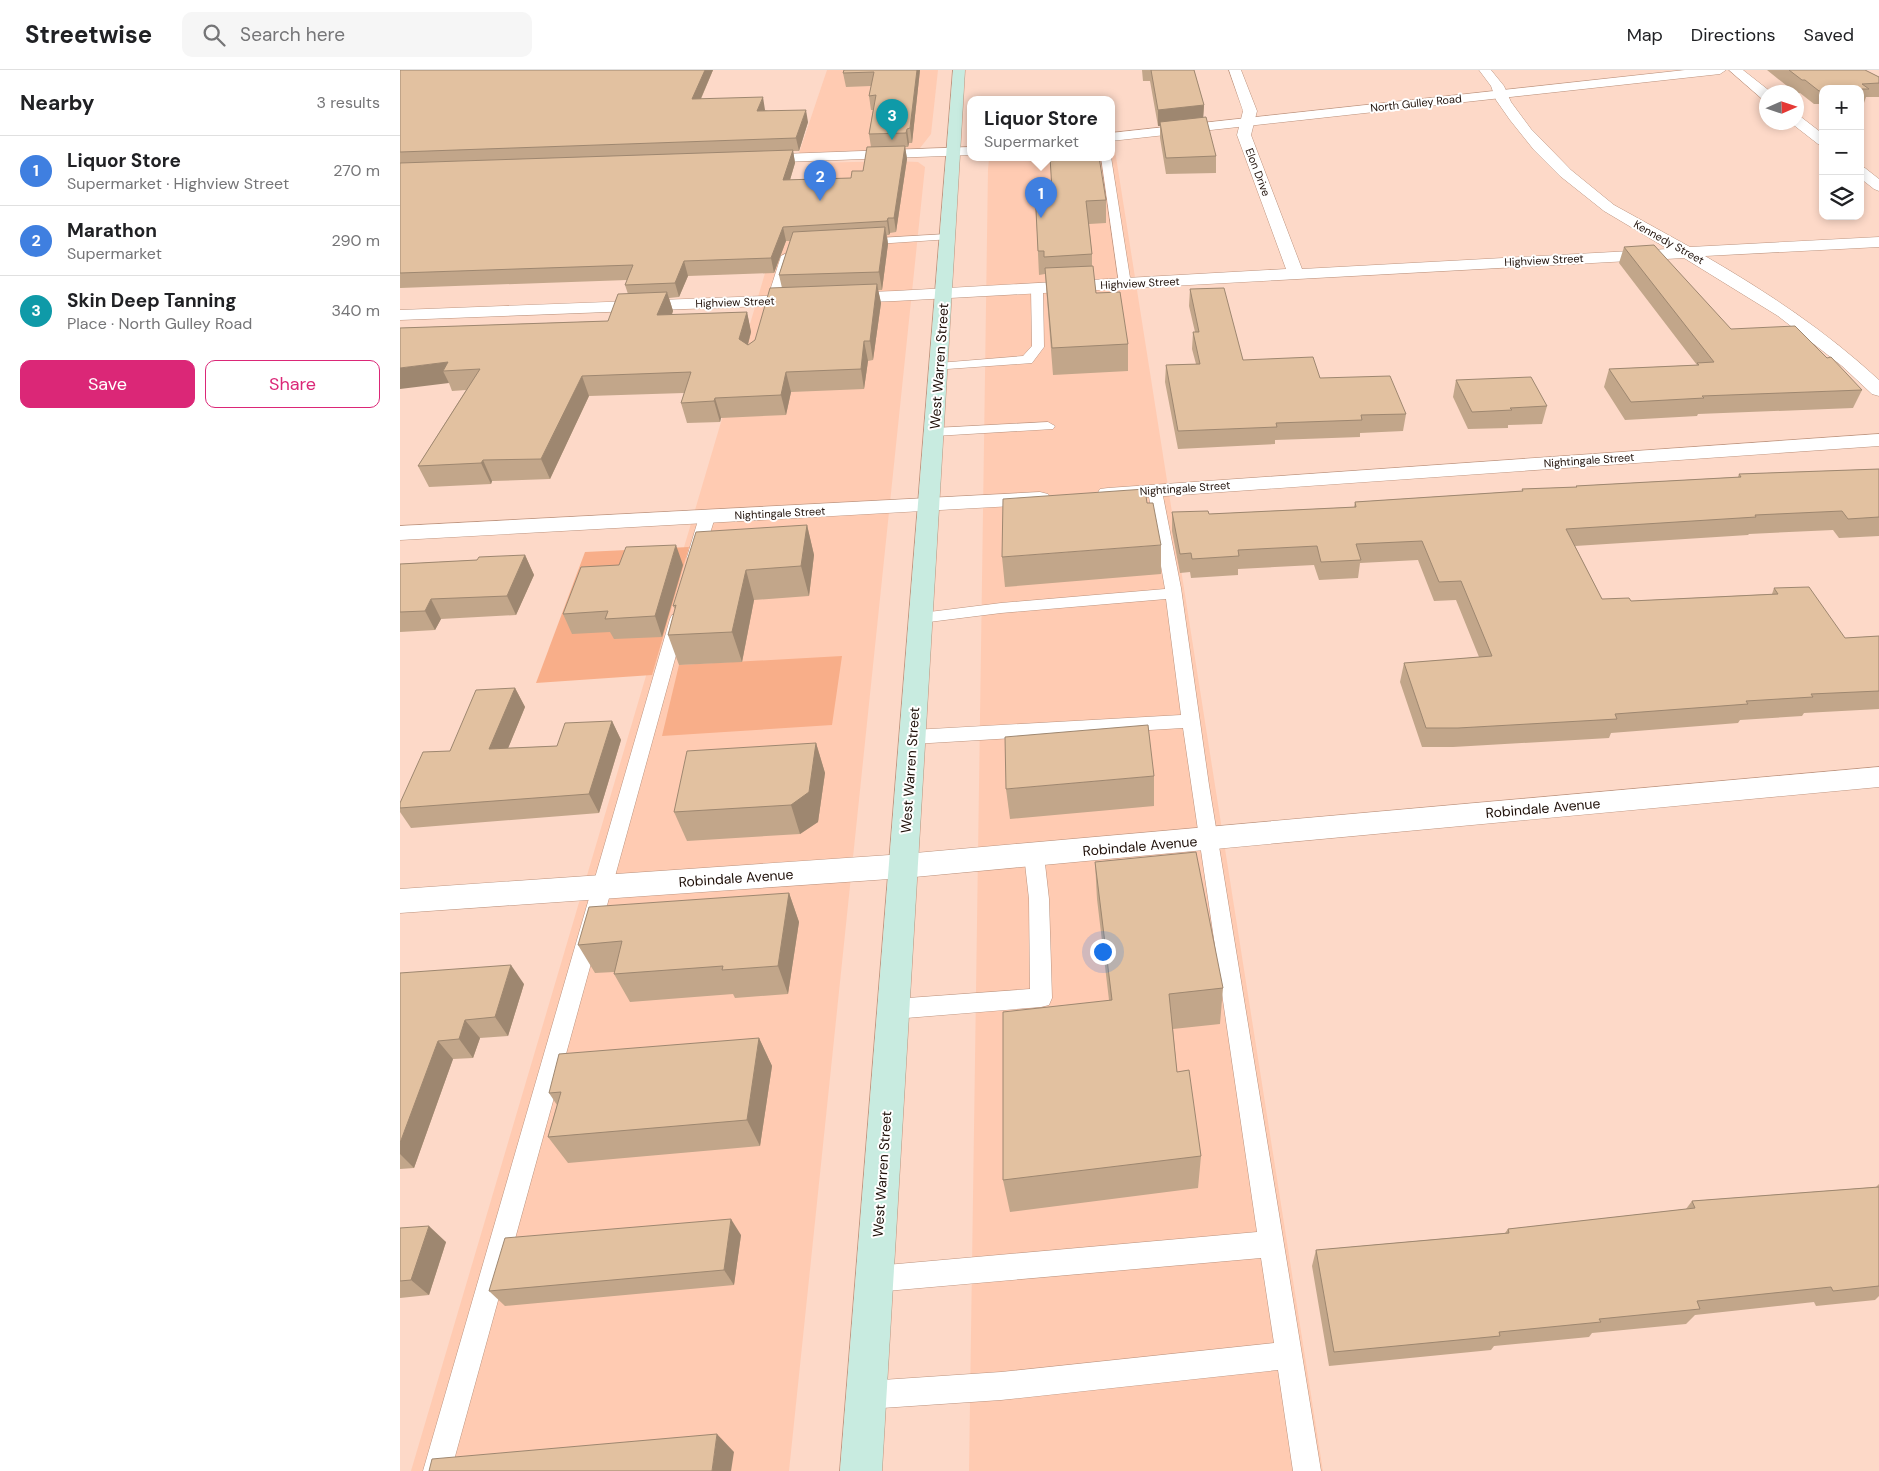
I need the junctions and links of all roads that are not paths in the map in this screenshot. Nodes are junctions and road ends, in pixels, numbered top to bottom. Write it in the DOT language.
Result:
graph roads {
  1 [pos="959,70"];
  2 [pos="1235,70"];
  3 [pos="1485,70"];
  4 [pos="1720,70"];
  5 [pos="1735,70"];
  6 [pos="1759,90"];
  7 [pos="1501,94"];
  8 [pos="1246,122"];
  9 [pos="1804,126"];
  10 [pos="1115,137"];
  11 [pos="1819,138"];
  12 [pos="962,152"];
  13 [pos="744,159"];
  14 [pos="1107,161"];
  15 [pos="1864,174"];
  16 [pos="1879,186"];
  17 [pos="947,237"];
  18 [pos="846,242"];
  19 [pos="1879,242"];
  20 [pos="790,245"];
  21 [pos="1686,252"];
  22 [pos="1296,274"];
  23 [pos="1126,284"];
  24 [pos="1037,288"];
  25 [pos="943,293"];
  26 [pos="769,305"];
  27 [pos="400,315"];
  28 [pos="938,367"];
  29 [pos="1879,390"];
  30 [pos="1048,426"];
  31 [pos="935,432"];
  32 [pos="1879,440"];
  33 [pos="1155,490"];
  34 [pos="1086,495"];
  35 [pos="1056,498"];
  36 [pos="929,505"];
  37 [pos="706,517"];
  38 [pos="400,533"];
  39 [pos="692,570"];
  40 [pos="1173,593"];
  41 [pos="684,598"];
  42 [pos="921,618"];
  43 [pos="1191,721"];
  44 [pos="913,737"];
  45 [pos="1879,777"];
  46 [pos="1208,840"];
  47 [pos="1034,855"];
  48 [pos="904,866"];
  49 [pos="603,887"];
  50 [pos="400,901"];
  51 [pos="894,1009"];
  52 [pos="1271,1244"];
  53 [pos="875,1279"];
  54 [pos="1288,1355"];
  55 [pos="867,1395"];
  56 [pos="437,1471"];
  57 [pos="862,1471"];
  58 [pos="1307,1471"];
  1 -- 12 [label="main road, West Warren Street"];
  2 -- 8 [label="street, Elon Drive"];
  3 -- 7 [label="street, Kennedy Street"];
  4 -- 7 [label="street, North Gulley Road"];
  5 -- 6 [label="street"];
  7 -- 8 [label="street, North Gulley Road"];
  7 -- 21 [label="street, Kennedy Street"];
  8 -- 10 [label="street, North Gulley Road"];
  8 -- 22 [label="street, Elon Drive"];
  9 -- 11 [label="street"];
  12 -- 13 [label="street"];
  12 -- 17 [label="main road, West Warren Street"];
  14 -- 23 [label="lane"];
  15 -- 16 [label="street"];
  17 -- 18 [label="lane"];
  17 -- 25 [label="main road, West Warren Street"];
  19 -- 21 [label="street, Highview Street"];
  20 -- 26 [label="lane"];
  21 -- 22 [label="street, Highview Street"];
  21 -- 29 [label="street, Kennedy Street"];
  22 -- 23 [label="street, Highview Street"];
  23 -- 24 [label="street, Highview Street"];
  24 -- 25 [label="street, Highview Street"];
  24 -- 28 [label="lane"];
  25 -- 26 [label="street, Highview Street"];
  25 -- 28 [label="main road, West Warren Street"];
  26 -- 27 [label="street, Highview Street"];
  28 -- 31 [label="main road, West Warren Street"];
  30 -- 31 [label="lane"];
  31 -- 36 [label="main road, West Warren Street"];
  32 -- 33 [label="street, Nightingale Street"];
  33 -- 34 [label="street, Nightingale Street"];
  33 -- 40 [label="lane"];
  35 -- 36 [label="street, Nightingale Street"];
  36 -- 37 [label="street, Nightingale Street"];
  36 -- 42 [label="main road, West Warren Street"];
  37 -- 38 [label="street, Nightingale Street"];
  37 -- 39 [label="lane"];
  40 -- 42 [label="lane"];
  40 -- 43 [label="lane"];
  41 -- 49 [label="lane"];
  42 -- 44 [label="main road, West Warren Street"];
  43 -- 44 [label="lane"];
  43 -- 46 [label="lane"];
  44 -- 48 [label="main road, West Warren Street"];
  45 -- 46 [label="street, Robindale Avenue"];
  46 -- 47 [label="street, Robindale Avenue"];
  46 -- 52 [label="lane"];
  47 -- 48 [label="street, Robindale Avenue"];
  47 -- 51 [label="lane"];
  48 -- 49 [label="street, Robindale Avenue"];
  48 -- 51 [label="main road, West Warren Street"];
  49 -- 50 [label="street, Robindale Avenue"];
  49 -- 56 [label="lane"];
  51 -- 53 [label="main road, West Warren Street"];
  52 -- 53 [label="lane"];
  52 -- 54 [label="lane"];
  53 -- 55 [label="main road, West Warren Street"];
  54 -- 55 [label="lane"];
  54 -- 58 [label="lane"];
  55 -- 57 [label="main road, West Warren Street"];
}
